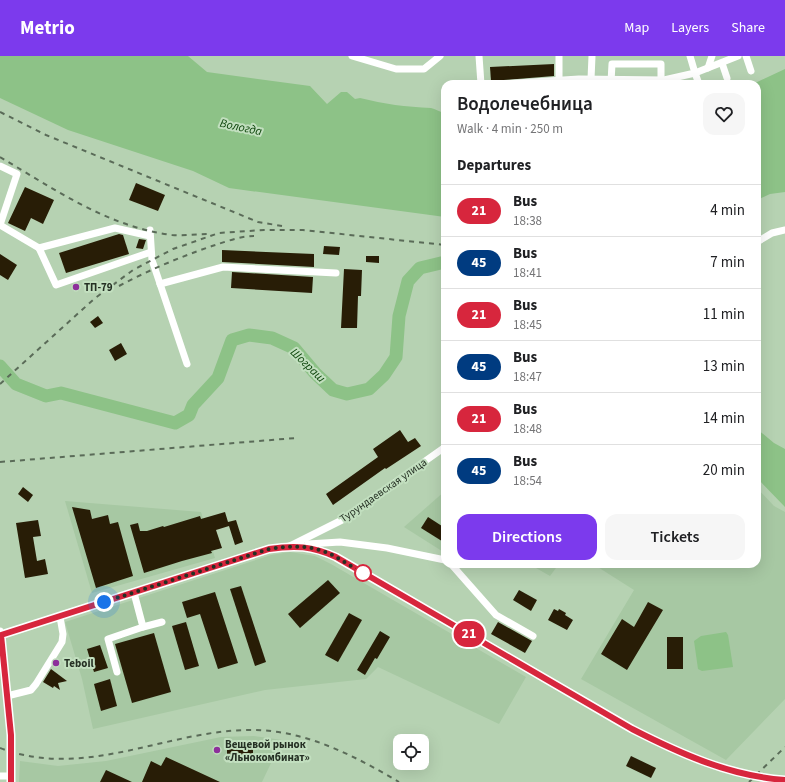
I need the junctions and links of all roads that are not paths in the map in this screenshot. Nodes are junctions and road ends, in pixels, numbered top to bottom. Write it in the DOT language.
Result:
graph roads {
  1 [pos="352,56"];
  2 [pos="440,56"];
  3 [pos="479,56"];
  4 [pos="560,56"];
  5 [pos="592,56"];
  6 [pos="690,56"];
  7 [pos="712,56"];
  8 [pos="738,56"];
  9 [pos="746,56"];
  10 [pos="431,60"];
  11 [pos="722,63"];
  12 [pos="708,68"];
  13 [pos="751,71"];
  14 [pos="695,73"];
  15 [pos="727,78"];
  16 [pos="591,79"];
  17 [pos="481,80"];
  18 [pos="559,80"];
  19 [pos="598,80"];
  20 [pos="611,80"];
  21 [pos="661,80"];
  22 [pos="697,80"];
  23 [pos="0,166"];
  24 [pos="785,230"];
  25 [pos="761,240"];
  26 [pos="39,248"];
  27 [pos="151,252"];
  28 [pos="336,273"];
  29 [pos="160,284"];
  30 [pos="187,364"];
  31 [pos="441,450"];
  32 [pos="290,546"];
  33 [pos="441,559"];
  34 [pos="455,568"];
  35 [pos="134,593"];
  36 [pos="60,617"];
  37 [pos="162,622"];
  38 [pos="143,627"];
  39 [pos="0,634"];
  40 [pos="533,636"];
  41 [pos="116,672"];
  42 [pos="6,696"];
  43 [pos="0,776"];
  44 [pos="11,779"];
  45 [pos="785,780"];
  1 -- 10 [label="street"];
  2 -- 10 [label="street"];
  3 -- 17 [label="street"];
  4 -- 18 [label="street"];
  5 -- 16 [label="street"];
  6 -- 14 [label="street"];
  7 -- 12 [label="street"];
  8 -- 11 [label="street"];
  9 -- 13 [label="street"];
  11 -- 12 [label="street"];
  11 -- 15 [label="street"];
  12 -- 14 [label="street"];
  14 -- 21 [label="street"];
  14 -- 22 [label="street"];
  16 -- 18 [label="street"];
  16 -- 19 [label="street"];
  20 -- 21 [label="street"];
  23 -- 26 [label="street"];
  24 -- 25 [label="street"];
  26 -- 27 [label="street"];
  26 -- 27 [label="street"];
  27 -- 29 [label="street"];
  28 -- 29 [label="street"];
  29 -- 30 [label="street"];
  31 -- 32 [label="street, Турундаевская улица"];
  32 -- 33 [label="street"];
  32 -- 35 [label="street, Турундаевская улица"];
  32 -- 45 [label="street"];
  34 -- 40 [label="street"];
  35 -- 36 [label="street, Турундаевская улица"];
  35 -- 38 [label="street"];
  36 -- 39 [label="street, Турундаевская улица"];
  36 -- 42 [label="street"];
  37 -- 38 [label="street"];
  38 -- 41 [label="street"];
  39 -- 42 [label="street"];
  42 -- 44 [label="street"];
  43 -- 44 [label="street"];
}
